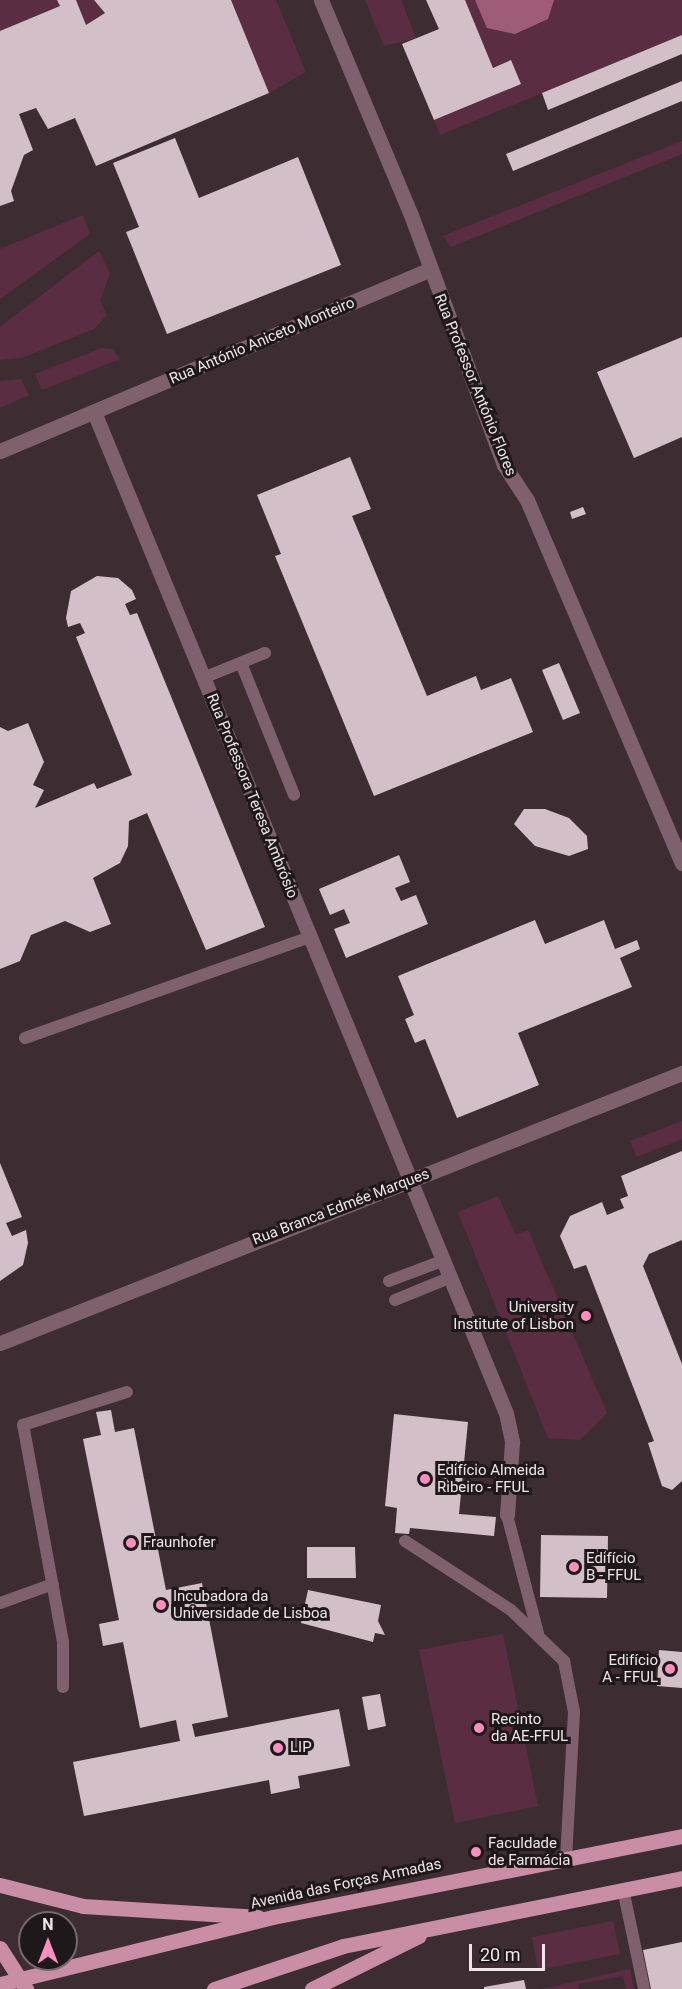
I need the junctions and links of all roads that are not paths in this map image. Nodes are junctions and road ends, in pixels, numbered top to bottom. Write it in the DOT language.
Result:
graph roads {
  1 [pos="321,0"];
  2 [pos="430,269"];
  3 [pos="94,412"];
  4 [pos="0,451"];
  5 [pos="265,653"];
  6 [pos="241,663"];
  7 [pos="203,678"];
  8 [pos="294,795"];
  9 [pos="682,863"];
  10 [pos="310,937"];
  11 [pos="25,1038"];
  12 [pos="682,1073"];
  13 [pos="406,1180"];
  14 [pos="442,1260"];
  15 [pos="450,1278"];
  16 [pos="389,1281"];
  17 [pos="395,1299"];
  18 [pos="0,1343"];
  19 [pos="127,1392"];
  20 [pos="507,1515"];
  21 [pos="405,1541"];
  22 [pos="53,1584"];
  23 [pos="0,1603"];
  24 [pos="538,1634"];
  25 [pos="63,1687"];
  26 [pos="682,1836"];
  27 [pos="566,1858"];
  28 [pos="682,1878"];
  29 [pos="0,1885"];
  30 [pos="623,1889"];
  31 [pos="273,1917"];
  32 [pos="438,1926"];
  33 [pos="0,1948"];
  34 [pos="0,1984"];
  35 [pos="22,1985"];
  36 [pos="214,1989"];
  37 [pos="312,1989"];
  38 [pos="644,1989"];
  1 -- 2 [label="street, Rua Professor António Flores"];
  2 -- 3 [label="street, Rua António Aniceto Monteiro"];
  2 -- 9 [label="street, Rua Professor António Flores"];
  3 -- 4 [label="street, Rua António Aniceto Monteiro"];
  3 -- 7 [label="street, Rua Professora Teresa Ambrósio"];
  5 -- 6 [label="lane"];
  6 -- 7 [label="lane"];
  6 -- 8 [label="lane"];
  7 -- 10 [label="street, Rua Professora Teresa Ambrósio"];
  10 -- 11 [label="lane"];
  10 -- 13 [label="street, Rua Professora Teresa Ambrósio"];
  12 -- 13 [label="street, Rua Branca Edmée Marques"];
  13 -- 14 [label="street, Rua Professora Teresa Ambrósio"];
  13 -- 18 [label="street, Rua Branca Edmée Marques"];
  14 -- 15 [label="street, Rua Professora Teresa Ambrósio"];
  14 -- 16 [label="lane"];
  15 -- 17 [label="lane"];
  15 -- 20 [label="street, Rua Professora Teresa Ambrósio"];
  19 -- 22 [label="lane"];
  20 -- 24 [label="lane"];
  21 -- 24 [label="lane"];
  22 -- 23 [label="lane"];
  22 -- 25 [label="lane"];
  24 -- 27 [label="lane"];
  26 -- 27 [label="main road, Avenida das Forças Armadas"];
  27 -- 31 [label="main road, Avenida das Forças Armadas"];
  28 -- 30 [label="main road"];
  29 -- 31 [label="main road"];
  30 -- 32 [label="main road"];
  30 -- 38 [label="lane"];
  31 -- 35 [label="main road, Avenida das Forças Armadas"];
  32 -- 36 [label="main road"];
  32 -- 37 [label="main road"];
  33 -- 35 [label="main road"];
  34 -- 35 [label="main road, Avenida das Forças Armadas"];
}
